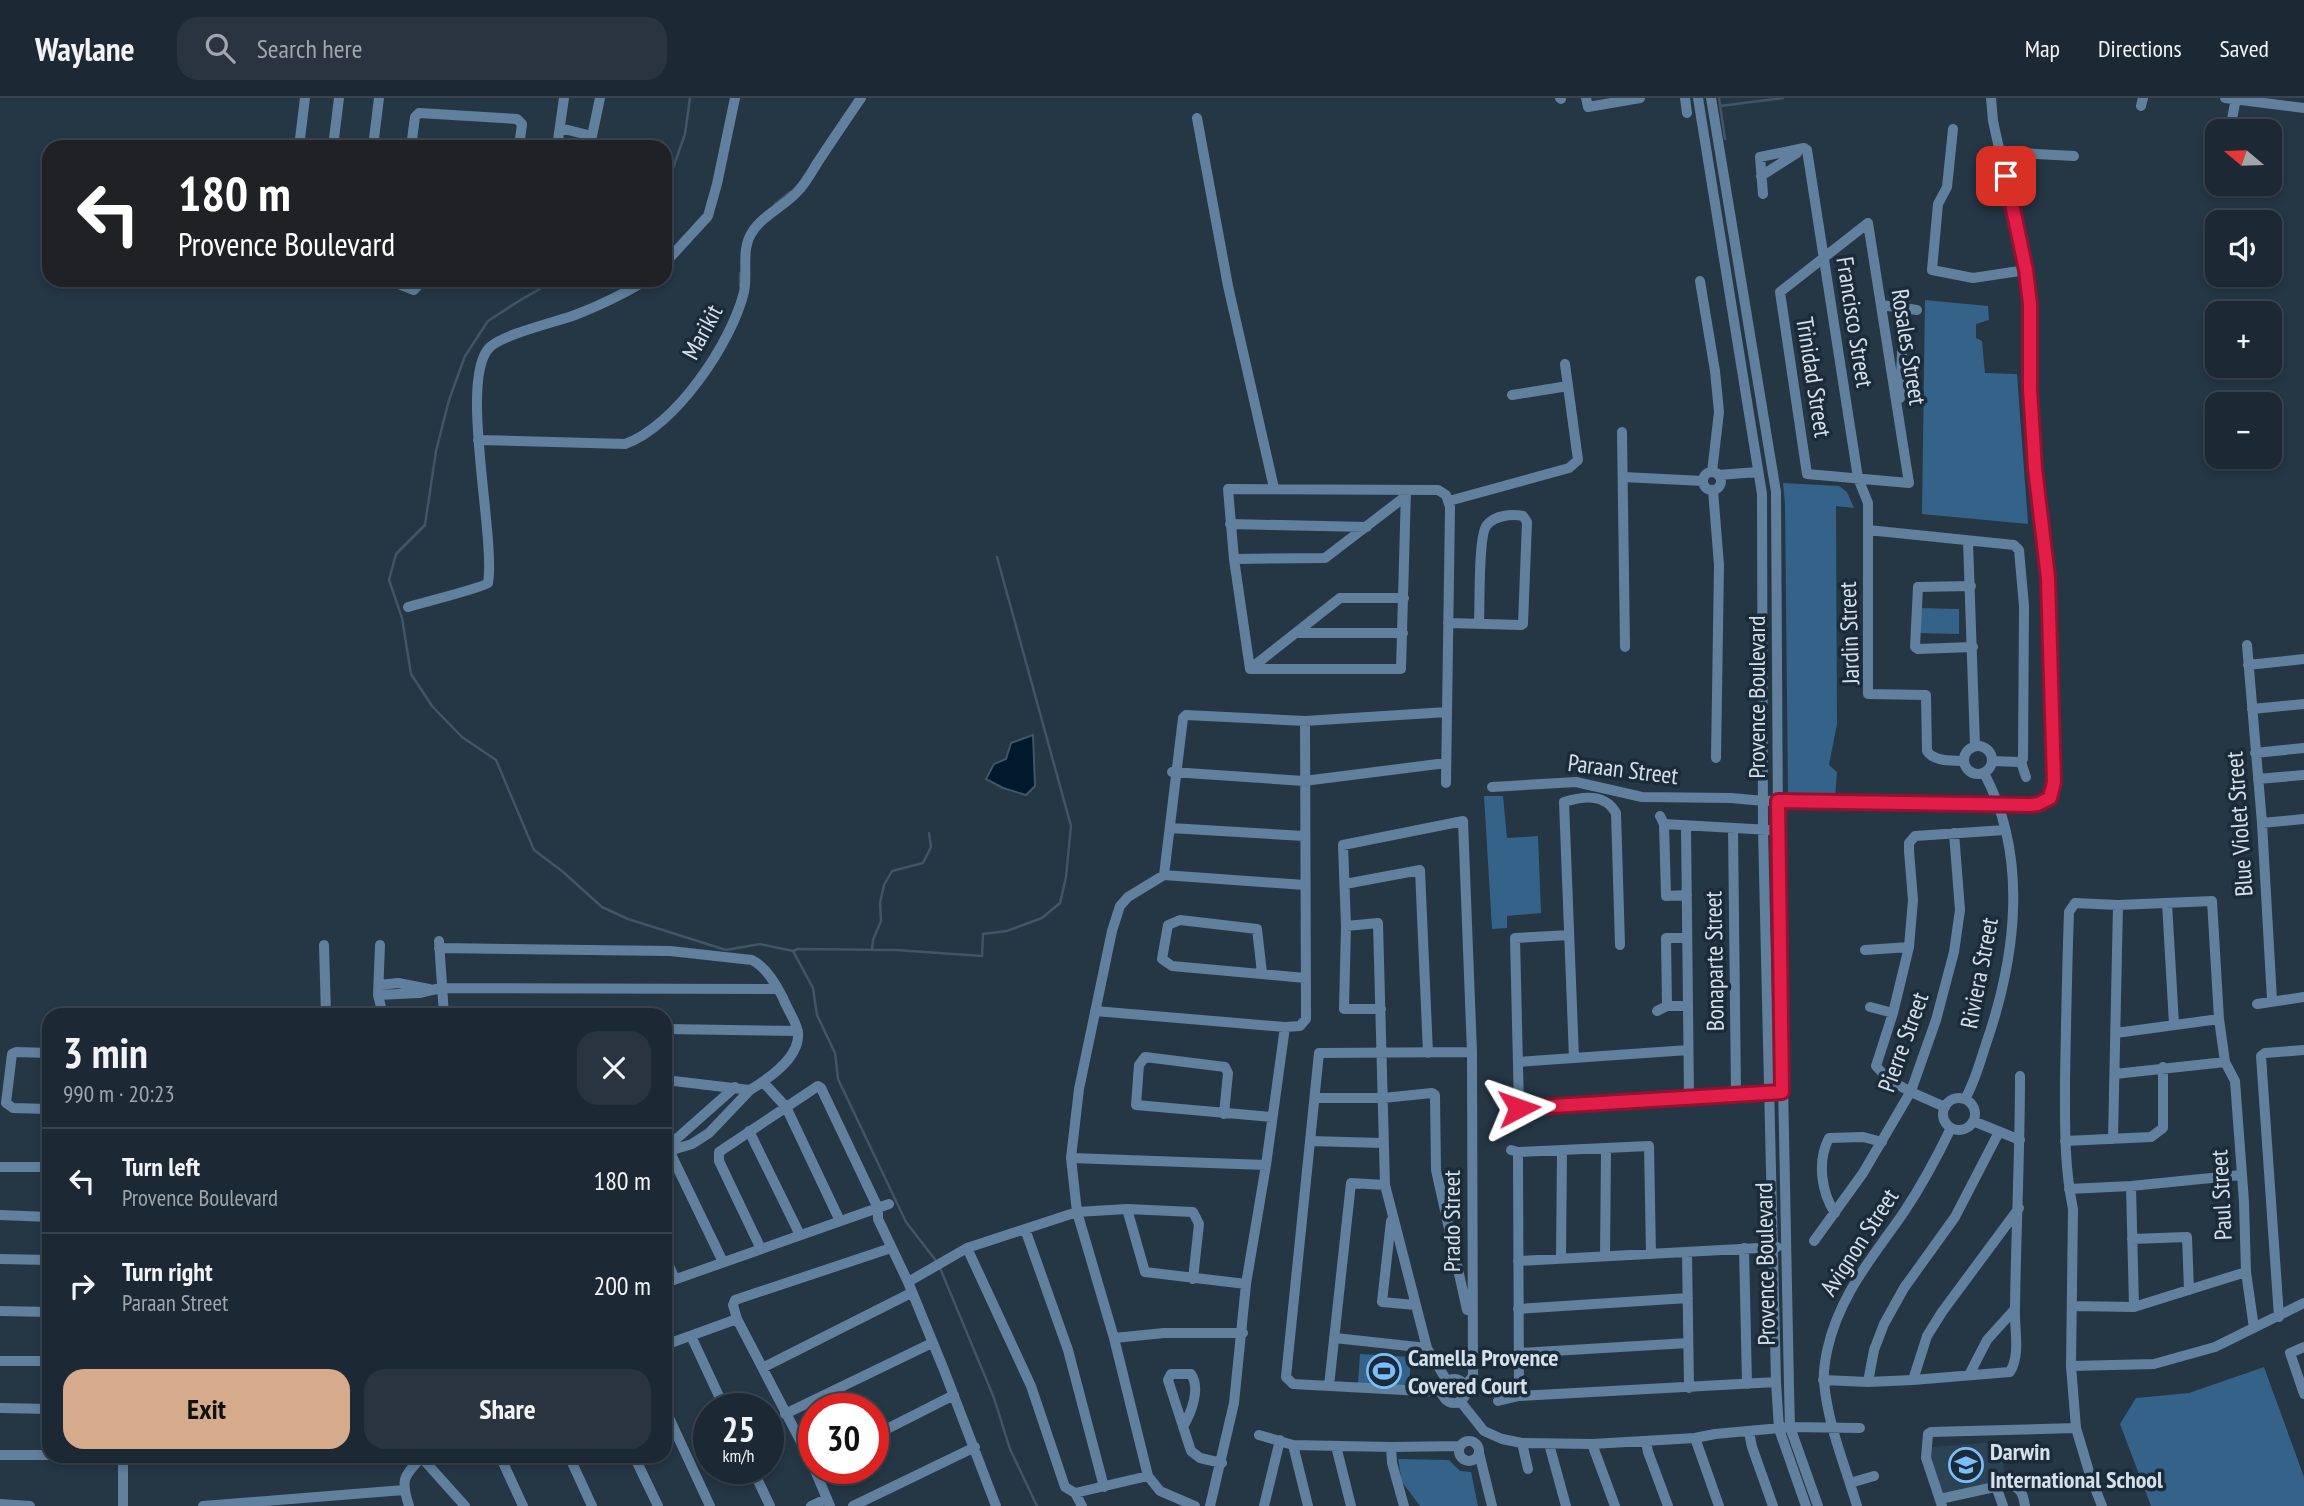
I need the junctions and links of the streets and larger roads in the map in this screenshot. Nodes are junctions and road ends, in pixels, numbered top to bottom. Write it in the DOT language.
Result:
graph roads {
  1 [pos="305,98"];
  2 [pos="339,98"];
  3 [pos="379,98"];
  4 [pos="564,98"];
  5 [pos="600,98"];
  6 [pos="735,98"];
  7 [pos="861,98"];
  8 [pos="1586,98"];
  9 [pos="1640,98"];
  10 [pos="1685,98"];
  11 [pos="1698,98"];
  12 [pos="1711,98"];
  13 [pos="1991,98"];
  14 [pos="2232,98"];
  15 [pos="2288,102"];
  16 [pos="2304,108"];
  17 [pos="1687,113"];
  18 [pos="1197,118"];
  19 [pos="2232,119"];
  20 [pos="560,128"];
  21 [pos="1953,129"];
  22 [pos="300,140"];
  23 [pos="334,140"];
  24 [pos="374,140"];
  25 [pos="412,140"];
  26 [pos="520,140"];
  27 [pos="558,140"];
  28 [pos="1804,148"];
  29 [pos="2000,152"];
  30 [pos="2074,156"];
  31 [pos="1761,176"];
  32 [pos="1763,194"];
  33 [pos="672,255"];
  34 [pos="1824,259"];
  35 [pos="2026,270"];
  36 [pos="1700,281"];
  37 [pos="633,287"];
  38 [pos="1881,306"];
  39 [pos="1904,309"];
  40 [pos="1917,310"];
  41 [pos="1565,364"];
  42 [pos="1568,386"];
  43 [pos="1512,395"];
  44 [pos="1899,422"];
  45 [pos="1622,432"];
  46 [pos="478,440"];
  47 [pos="1758,472"];
  48 [pos="1715,473"];
  49 [pos="1623,477"];
  50 [pos="1858,478"];
  51 [pos="1703,481"];
  52 [pos="1274,488"];
  53 [pos="1713,490"];
  54 [pos="1776,492"];
  55 [pos="1406,493"];
  56 [pos="1762,494"];
  57 [pos="1449,501"];
  58 [pos="1868,503"];
  59 [pos="1230,524"];
  60 [pos="1367,527"];
  61 [pos="1868,530"];
  62 [pos="1968,541"];
  63 [pos="1234,559"];
  64 [pos="1971,586"];
  65 [pos="1404,598"];
  66 [pos="408,607"];
  67 [pos="1448,623"];
  68 [pos="1479,624"];
  69 [pos="1297,633"];
  70 [pos="1404,633"];
  71 [pos="2247,645"];
  72 [pos="1625,647"];
  73 [pos="1973,648"];
  74 [pos="2304,659"];
  75 [pos="2248,665"];
  76 [pos="1250,669"];
  77 [pos="1856,694"];
  78 [pos="1868,694"];
  79 [pos="2304,704"];
  80 [pos="2252,709"];
  81 [pos="1447,712"];
  82 [pos="1305,721"];
  83 [pos="1975,746"];
  84 [pos="2304,748"];
  85 [pos="2255,753"];
  86 [pos="1716,758"];
  87 [pos="1964,761"];
  88 [pos="1993,761"];
  89 [pos="1446,762"];
  90 [pos="2021,762"];
  91 [pos="1173,772"];
  92 [pos="1984,774"];
  93 [pos="2304,775"];
  94 [pos="2026,777"];
  95 [pos="2258,779"];
  96 [pos="1304,781"];
  97 [pos="1446,783"];
  98 [pos="1492,787"];
  99 [pos="1764,801"];
  100 [pos="1778,801"];
  101 [pos="1998,804"];
  102 [pos="2304,819"];
  103 [pos="2262,823"];
  104 [pos="1686,826"];
  105 [pos="1170,828"];
  106 [pos="1733,828"];
  107 [pos="1763,830"];
  108 [pos="2004,830"];
  109 [pos="1778,831"];
  110 [pos="1954,833"];
  111 [pos="1304,836"];
  112 [pos="1164,875"];
  113 [pos="1345,884"];
  114 [pos="1305,885"];
  115 [pos="1687,895"];
  116 [pos="2167,903"];
  117 [pos="2118,905"];
  118 [pos="1346,926"];
  119 [pos="1569,935"];
  120 [pos="1687,938"];
  121 [pos="324,945"];
  122 [pos="380,945"];
  123 [pos="1620,945"];
  124 [pos="1909,947"];
  125 [pos="1865,950"];
  126 [pos="1262,973"];
  127 [pos="1305,978"];
  128 [pos="436,989"];
  129 [pos="778,989"];
  130 [pos="379,990"];
  131 [pos="2304,997"];
  132 [pos="2272,1000"];
  133 [pos="2257,1004"];
  134 [pos="1688,1006"];
  135 [pos="1870,1007"];
  136 [pos="326,1008"];
  137 [pos="382,1008"];
  138 [pos="442,1008"];
  139 [pos="1381,1009"];
  140 [pos="1998,1010"];
  141 [pos="1094,1011"];
  142 [pos="1893,1013"];
  143 [pos="2010,1013"];
  144 [pos="2219,1019"];
  145 [pos="2174,1024"];
  146 [pos="1285,1027"];
  147 [pos="672,1029"];
  148 [pos="798,1031"];
  149 [pos="2116,1033"];
  150 [pos="1688,1050"];
  151 [pos="2304,1050"];
  152 [pos="1472,1052"];
  153 [pos="42,1053"];
  154 [pos="1428,1053"];
  155 [pos="1383,1054"];
  156 [pos="1574,1058"];
  157 [pos="1518,1062"];
  158 [pos="2225,1062"];
  159 [pos="2162,1067"];
  160 [pos="2115,1074"];
  161 [pos="2020,1076"];
  162 [pos="672,1081"];
  163 [pos="763,1082"];
  164 [pos="735,1087"];
  165 [pos="750,1090"];
  166 [pos="1911,1091"];
  167 [pos="1768,1092"];
  168 [pos="1782,1092"];
  169 [pos="1737,1094"];
  170 [pos="1689,1097"];
  171 [pos="1315,1098"];
  172 [pos="1383,1098"];
  173 [pos="1965,1099"];
  174 [pos="786,1107"];
  175 [pos="1945,1107"];
  176 [pos="42,1109"];
  177 [pos="1224,1114"];
  178 [pos="1272,1117"];
  179 [pos="1973,1121"];
  180 [pos="1951,1128"];
  181 [pos="749,1131"];
  182 [pos="1999,1132"];
  183 [pos="2113,1139"];
  184 [pos="2020,1140"];
  185 [pos="1310,1141"];
  186 [pos="2065,1141"];
  187 [pos="1882,1142"];
  188 [pos="672,1143"];
  189 [pos="1382,1143"];
  190 [pos="672,1146"];
  191 [pos="1606,1148"];
  192 [pos="1562,1150"];
  193 [pos="672,1157"];
  194 [pos="1071,1158"];
  195 [pos="1266,1165"];
  196 [pos="0,1167"];
  197 [pos="42,1167"];
  198 [pos="2241,1175"];
  199 [pos="1385,1185"];
  200 [pos="2132,1186"];
  201 [pos="2069,1189"];
  202 [pos="884,1206"];
  203 [pos="2019,1208"];
  204 [pos="1127,1209"];
  205 [pos="1077,1212"];
  206 [pos="1835,1213"];
  207 [pos="1391,1214"];
  208 [pos="0,1215"];
  209 [pos="42,1217"];
  210 [pos="840,1221"];
  211 [pos="1025,1229"];
  212 [pos="800,1235"];
  213 [pos="2132,1239"];
  214 [pos="1814,1241"];
  215 [pos="1787,1246"];
  216 [pos="1772,1247"];
  217 [pos="891,1248"];
  218 [pos="967,1248"];
  219 [pos="1744,1248"];
  220 [pos="761,1249"];
  221 [pos="1687,1252"];
  222 [pos="1651,1254"];
  223 [pos="1605,1256"];
  224 [pos="1561,1258"];
  225 [pos="0,1259"];
  226 [pos="42,1260"];
  227 [pos="1518,1261"];
  228 [pos="723,1262"];
  229 [pos="2246,1272"];
  230 [pos="1193,1279"];
  231 [pos="672,1280"];
  232 [pos="1246,1284"];
  233 [pos="909,1287"];
  234 [pos="2189,1290"];
  235 [pos="1688,1298"];
  236 [pos="2304,1303"];
  237 [pos="1415,1305"];
  238 [pos="2072,1306"];
  239 [pos="2134,1307"];
  240 [pos="1518,1309"];
  241 [pos="2014,1310"];
  242 [pos="0,1311"];
  243 [pos="42,1312"];
  244 [pos="2279,1317"];
  245 [pos="737,1319"];
  246 [pos="2255,1328"];
  247 [pos="1472,1330"];
  248 [pos="1243,1333"];
  249 [pos="691,1336"];
  250 [pos="1114,1338"];
  251 [pos="1335,1338"];
  252 [pos="672,1343"];
  253 [pos="932,1343"];
  254 [pos="1688,1343"];
  255 [pos="2304,1347"];
  256 [pos="1427,1348"];
  257 [pos="1519,1353"];
  258 [pos="0,1361"];
  259 [pos="42,1361"];
  260 [pos="2071,1366"];
  261 [pos="764,1367"];
  262 [pos="1969,1375"];
  263 [pos="1823,1380"];
  264 [pos="1913,1380"];
  265 [pos="2302,1381"];
  266 [pos="1776,1382"];
  267 [pos="1868,1382"];
  268 [pos="1747,1384"];
  269 [pos="1329,1386"];
  270 [pos="1444,1386"];
  271 [pos="1465,1386"];
  272 [pos="1689,1388"];
  273 [pos="717,1393"];
  274 [pos="2304,1394"];
  275 [pos="954,1395"];
  276 [pos="1519,1396"];
  277 [pos="1460,1401"];
  278 [pos="1498,1401"];
  279 [pos="0,1408"];
  280 [pos="42,1409"];
  281 [pos="785,1414"];
  282 [pos="672,1424"];
  283 [pos="1182,1427"];
  284 [pos="889,1428"];
  285 [pos="1785,1428"];
  286 [pos="1831,1428"];
  287 [pos="1860,1428"];
  288 [pos="2076,1428"];
  289 [pos="1484,1431"];
  290 [pos="1749,1432"];
  291 [pos="1259,1435"];
  292 [pos="798,1438"];
  293 [pos="1695,1438"];
  294 [pos="1280,1440"];
  295 [pos="1646,1441"];
  296 [pos="1522,1443"];
  297 [pos="1549,1444"];
  298 [pos="1592,1444"];
  299 [pos="1293,1445"];
  300 [pos="1336,1446"];
  301 [pos="1460,1446"];
  302 [pos="975,1447"];
  303 [pos="1391,1447"];
  304 [pos="1478,1448"];
  305 [pos="0,1455"];
  306 [pos="42,1455"];
  307 [pos="123,1463"];
  308 [pos="417,1463"];
  309 [pos="428,1463"];
  310 [pos="503,1463"];
  311 [pos="572,1463"];
  312 [pos="637,1463"];
  313 [pos="1222,1463"];
  314 [pos="1528,1469"];
  315 [pos="1148,1476"];
  316 [pos="1874,1476"];
  317 [pos="1850,1483"];
  318 [pos="760,1484"];
  319 [pos="821,1484"];
  320 [pos="1996,1486"];
  321 [pos="1104,1487"];
  322 [pos="404,1490"];
  323 [pos="1075,1493"];
  324 [pos="356,1500"];
  325 [pos="828,1502"];
  326 [pos="1941,1502"];
  327 [pos="1405,1503"];
  328 [pos="0,1504"];
  329 [pos="993,1505"];
  330 [pos="30,1506"];
  331 [pos="123,1506"];
  332 [pos="203,1506"];
  333 [pos="409,1506"];
  334 [pos="465,1506"];
  335 [pos="523,1506"];
  336 [pos="592,1506"];
  337 [pos="657,1506"];
  338 [pos="710,1506"];
  339 [pos="770,1506"];
  340 [pos="811,1506"];
  341 [pos="853,1506"];
  342 [pos="1082,1506"];
  343 [pos="1195,1506"];
  344 [pos="1210,1506"];
  345 [pos="1264,1506"];
  346 [pos="1308,1506"];
  347 [pos="1351,1506"];
  348 [pos="1492,1506"];
  349 [pos="1566,1506"];
  350 [pos="1615,1506"];
  351 [pos="1668,1506"];
  352 [pos="1719,1506"];
  353 [pos="1773,1506"];
  354 [pos="1806,1506"];
  355 [pos="1818,1506"];
  356 [pos="1857,1506"];
  357 [pos="2003,1506"];
  358 [pos="2025,1506"];
  359 [pos="2102,1506"];
  1 -- 22 [label="street"];
  2 -- 23 [label="street"];
  3 -- 24 [label="street"];
  4 -- 20 [label="street"];
  5 -- 20 [label="street"];
  6 -- 33 [label="street"];
  7 -- 46 [label="street, Marikit"];
  8 -- 9 [label="street"];
  10 -- 17 [label="street"];
  11 -- 47 [label="street, Provence Boulevard"];
  12 -- 54 [label="street, Provence Boulevard"];
  13 -- 29 [label="street, Paraan Street"];
  14 -- 15 [label="street"];
  14 -- 19 [label="street"];
  15 -- 16 [label="street"];
  18 -- 52 [label="street"];
  20 -- 27 [label="street"];
  21 -- 35 [label="street"];
  25 -- 26 [label="street"];
  28 -- 31 [label="street"];
  28 -- 31 [label="street"];
  28 -- 34 [label="street, Francisco Street"];
  29 -- 30 [label="street"];
  29 -- 35 [label="street, Paraan Street"];
  31 -- 32 [label="street"];
  34 -- 38 [label="street, Rosales Street"];
  34 -- 50 [label="street, Francisco Street"];
  34 -- 50 [label="street, Trinidad Street"];
  35 -- 101 [label="street, Paraan Street"];
  36 -- 48 [label="street"];
  37 -- 46 [label="street"];
  38 -- 39 [label="street"];
  38 -- 44 [label="street, Rosales Street"];
  39 -- 40 [label="street"];
  39 -- 44 [label="street"];
  41 -- 42 [label="street"];
  42 -- 43 [label="street"];
  42 -- 57 [label="street"];
  44 -- 50 [label="street, Rosales Street"];
  45 -- 49 [label="street"];
  46 -- 66 [label="street"];
  47 -- 48 [label="street"];
  47 -- 56 [label="street, Provence Boulevard"];
  48 -- 51 [label="street"];
  48 -- 53 [label="street"];
  49 -- 51 [label="street"];
  49 -- 72 [label="street"];
  50 -- 58 [label="street, Francisco Street"];
  51 -- 53 [label="street"];
  52 -- 55 [label="street"];
  52 -- 59 [label="street"];
  53 -- 86 [label="street"];
  54 -- 56 [label="street"];
  54 -- 100 [label="street, Provence Boulevard"];
  55 -- 57 [label="street"];
  55 -- 60 [label="street"];
  55 -- 65 [label="street"];
  56 -- 99 [label="street, Provence Boulevard"];
  57 -- 67 [label="street"];
  58 -- 61 [label="street, Jardin Street"];
  59 -- 60 [label="street"];
  59 -- 63 [label="street"];
  60 -- 63 [label="street"];
  61 -- 62 [label="street"];
  61 -- 78 [label="street, Jardin Street"];
  62 -- 64 [label="street"];
  62 -- 90 [label="street"];
  63 -- 76 [label="street"];
  64 -- 73 [label="street"];
  64 -- 73 [label="street"];
  65 -- 69 [label="street"];
  65 -- 70 [label="street"];
  67 -- 68 [label="street"];
  67 -- 81 [label="street"];
  68 -- 68 [label="street"];
  69 -- 70 [label="street"];
  69 -- 76 [label="street"];
  70 -- 76 [label="street"];
  71 -- 75 [label="street, Blue Violet Street"];
  73 -- 83 [label="street"];
  74 -- 75 [label="street"];
  75 -- 80 [label="street, Blue Violet Street"];
  77 -- 78 [label="street"];
  78 -- 87 [label="street, Jardin Street"];
  79 -- 80 [label="street"];
  80 -- 85 [label="street, Blue Violet Street"];
  81 -- 82 [label="street"];
  81 -- 89 [label="street"];
  82 -- 91 [label="street"];
  82 -- 96 [label="street"];
  83 -- 87 [label="street"];
  83 -- 88 [label="street"];
  84 -- 85 [label="street"];
  85 -- 95 [label="street, Blue Violet Street"];
  87 -- 92 [label="street"];
  88 -- 90 [label="street"];
  88 -- 92 [label="street"];
  89 -- 96 [label="street"];
  89 -- 97 [label="street"];
  90 -- 94 [label="street"];
  91 -- 96 [label="street"];
  91 -- 105 [label="street"];
  92 -- 101 [label="street, Riviera Street"];
  93 -- 95 [label="street"];
  95 -- 103 [label="street, Blue Violet Street"];
  96 -- 111 [label="street"];
  98 -- 99 [label="street, Paraan Street"];
  99 -- 100 [label="street, Paraan Street"];
  99 -- 107 [label="street, Provence Boulevard"];
  100 -- 101 [label="street, Paraan Street"];
  100 -- 109 [label="street, Provence Boulevard"];
  101 -- 108 [label="street, Riviera Street"];
  102 -- 103 [label="street"];
  103 -- 132 [label="street, Blue Violet Street"];
  104 -- 106 [label="street"];
  104 -- 115 [label="street"];
  104 -- 115 [label="street"];
  105 -- 111 [label="street"];
  105 -- 112 [label="street"];
  106 -- 107 [label="street"];
  106 -- 169 [label="street, Bonaparte Street"];
  107 -- 109 [label="street"];
  107 -- 167 [label="street, Provence Boulevard"];
  108 -- 110 [label="street"];
  108 -- 140 [label="street, Riviera Street"];
  109 -- 168 [label="street, Provence Boulevard"];
  110 -- 124 [label="street"];
  110 -- 166 [label="street, Pierre Street"];
  111 -- 114 [label="street"];
  112 -- 114 [label="street"];
  112 -- 141 [label="street"];
  113 -- 118 [label="street"];
  113 -- 152 [label="street, Prado Street"];
  113 -- 154 [label="street"];
  114 -- 127 [label="street"];
  115 -- 120 [label="street"];
  116 -- 117 [label="street"];
  116 -- 144 [label="street, Paul Street"];
  116 -- 145 [label="street"];
  117 -- 149 [label="street"];
  117 -- 186 [label="street"];
  118 -- 139 [label="street"];
  118 -- 139 [label="street"];
  119 -- 123 [label="street"];
  119 -- 156 [label="street"];
  119 -- 157 [label="street"];
  120 -- 134 [label="street"];
  120 -- 134 [label="street"];
  121 -- 136 [label="street"];
  122 -- 130 [label="street"];
  124 -- 125 [label="street"];
  124 -- 142 [label="street"];
  126 -- 126 [label="street"];
  126 -- 127 [label="street"];
  127 -- 146 [label="street"];
  128 -- 129 [label="street"];
  128 -- 129 [label="street"];
  128 -- 130 [label="street"];
  128 -- 138 [label="street"];
  129 -- 148 [label="street"];
  130 -- 137 [label="street"];
  131 -- 132 [label="street"];
  132 -- 133 [label="street"];
  134 -- 150 [label="street"];
  135 -- 142 [label="street"];
  139 -- 155 [label="street"];
  140 -- 143 [label="street"];
  140 -- 173 [label="street, Riviera Street"];
  141 -- 146 [label="street"];
  141 -- 194 [label="street"];
  142 -- 166 [label="street"];
  144 -- 145 [label="street"];
  144 -- 158 [label="street, Paul Street"];
  145 -- 149 [label="street"];
  146 -- 178 [label="street"];
  147 -- 148 [label="street"];
  148 -- 163 [label="street"];
  149 -- 160 [label="street"];
  150 -- 156 [label="street"];
  150 -- 170 [label="street"];
  151 -- 244 [label="street"];
  152 -- 154 [label="street"];
  152 -- 247 [label="street, Prado Street"];
  153 -- 176 [label="street"];
  154 -- 155 [label="street"];
  155 -- 171 [label="street"];
  155 -- 172 [label="street"];
  156 -- 157 [label="street"];
  157 -- 170 [label="street"];
  158 -- 159 [label="street"];
  158 -- 198 [label="street, Paul Street"];
  159 -- 160 [label="street"];
  159 -- 183 [label="street"];
  160 -- 183 [label="street"];
  161 -- 184 [label="street"];
  162 -- 164 [label="street"];
  163 -- 165 [label="street"];
  163 -- 174 [label="street"];
  164 -- 165 [label="street"];
  164 -- 188 [label="street"];
  165 -- 190 [label="street"];
  166 -- 175 [label="street"];
  166 -- 187 [label="street, Pierre Street"];
  167 -- 168 [label="street"];
  167 -- 169 [label="street"];
  167 -- 216 [label="street, Provence Boulevard"];
  168 -- 215 [label="street, Provence Boulevard"];
  169 -- 170 [label="street"];
  171 -- 172 [label="street"];
  171 -- 185 [label="street"];
  172 -- 189 [label="street"];
  172 -- 247 [label="street"];
  173 -- 175 [label="street"];
  173 -- 179 [label="street"];
  174 -- 181 [label="street"];
  174 -- 202 [label="street"];
  174 -- 210 [label="street"];
  175 -- 180 [label="street"];
  177 -- 177 [label="street"];
  177 -- 178 [label="street"];
  178 -- 195 [label="street"];
  179 -- 180 [label="street"];
  179 -- 182 [label="street"];
  180 -- 263 [label="street, Avignon Street"];
  181 -- 212 [label="street"];
  181 -- 220 [label="street"];
  182 -- 184 [label="street"];
  182 -- 267 [label="street"];
  183 -- 186 [label="street"];
  184 -- 203 [label="street"];
  185 -- 189 [label="street"];
  185 -- 269 [label="street"];
  186 -- 201 [label="street"];
  187 -- 206 [label="street, Pierre Street"];
  187 -- 206 [label="street"];
  189 -- 199 [label="street"];
  191 -- 192 [label="street"];
  191 -- 222 [label="street"];
  191 -- 223 [label="street"];
  192 -- 224 [label="street"];
  192 -- 227 [label="street"];
  193 -- 228 [label="street"];
  194 -- 195 [label="street"];
  194 -- 205 [label="street"];
  195 -- 232 [label="street"];
  196 -- 197 [label="street"];
  198 -- 200 [label="street"];
  198 -- 229 [label="street, Paul Street"];
  199 -- 207 [label="street"];
  199 -- 251 [label="street"];
  200 -- 201 [label="street"];
  200 -- 213 [label="street"];
  201 -- 238 [label="street"];
  202 -- 210 [label="street"];
  202 -- 217 [label="street"];
  203 -- 241 [label="street"];
  203 -- 264 [label="street"];
  204 -- 205 [label="street"];
  204 -- 230 [label="street"];
  204 -- 230 [label="street"];
  205 -- 211 [label="street"];
  205 -- 250 [label="street"];
  206 -- 214 [label="street, Pierre Street"];
  207 -- 237 [label="street"];
  207 -- 237 [label="street"];
  208 -- 209 [label="street"];
  210 -- 212 [label="street"];
  211 -- 218 [label="street"];
  211 -- 321 [label="street"];
  212 -- 220 [label="street"];
  213 -- 234 [label="street"];
  213 -- 239 [label="street"];
  215 -- 216 [label="street"];
  215 -- 285 [label="street, Provence Boulevard"];
  216 -- 219 [label="street"];
  216 -- 266 [label="street, Provence Boulevard"];
  217 -- 233 [label="street"];
  217 -- 245 [label="street"];
  218 -- 233 [label="street"];
  218 -- 323 [label="street"];
  219 -- 221 [label="street"];
  219 -- 268 [label="street"];
  220 -- 228 [label="street"];
  221 -- 222 [label="street"];
  221 -- 235 [label="street"];
  222 -- 223 [label="street"];
  223 -- 224 [label="street"];
  224 -- 227 [label="street"];
  225 -- 226 [label="street"];
  227 -- 240 [label="street"];
  228 -- 231 [label="street"];
  229 -- 234 [label="street"];
  229 -- 246 [label="street, Paul Street"];
  230 -- 232 [label="street"];
  232 -- 248 [label="street"];
  233 -- 253 [label="street"];
  233 -- 261 [label="street"];
  234 -- 239 [label="street"];
  235 -- 240 [label="street"];
  235 -- 254 [label="street"];
  236 -- 244 [label="street"];
  237 -- 256 [label="street"];
  238 -- 239 [label="street"];
  238 -- 260 [label="street"];
  240 -- 257 [label="street"];
  241 -- 262 [label="street"];
  241 -- 262 [label="street"];
  242 -- 243 [label="street"];
  244 -- 246 [label="street"];
  245 -- 249 [label="street"];
  245 -- 261 [label="street"];
  246 -- 260 [label="street"];
  247 -- 271 [label="street, Prado Street"];
  248 -- 250 [label="street"];
  248 -- 313 [label="street"];
  249 -- 252 [label="street"];
  249 -- 273 [label="street"];
  250 -- 315 [label="street"];
  251 -- 256 [label="street"];
  251 -- 269 [label="street"];
  253 -- 275 [label="street"];
  253 -- 281 [label="street"];
  254 -- 257 [label="street"];
  254 -- 272 [label="street"];
  255 -- 265 [label="street"];
  256 -- 270 [label="street"];
  257 -- 276 [label="street"];
  258 -- 259 [label="street"];
  260 -- 288 [label="street"];
  261 -- 281 [label="street"];
  262 -- 264 [label="street"];
  263 -- 267 [label="street"];
  263 -- 286 [label="street, Avignon Street"];
  264 -- 267 [label="street"];
  265 -- 274 [label="street"];
  266 -- 268 [label="street"];
  266 -- 285 [label="street, Provence Boulevard"];
  268 -- 272 [label="street"];
  269 -- 270 [label="street"];
  270 -- 271 [label="street"];
  270 -- 277 [label="street"];
  271 -- 277 [label="street"];
  272 -- 276 [label="street"];
  275 -- 284 [label="street"];
  275 -- 302 [label="street"];
  276 -- 278 [label="street"];
  277 -- 289 [label="street"];
  279 -- 280 [label="street"];
  281 -- 292 [label="street"];
  282 -- 338 [label="street"];
  283 -- 283 [label="street"];
  283 -- 313 [label="street"];
  285 -- 286 [label="street"];
  285 -- 290 [label="street"];
  285 -- 354 [label="street, Provence Boulevard"];
  285 -- 355 [label="street, Provence Boulevard"];
  286 -- 287 [label="street"];
  286 -- 317 [label="street, Avignon Street"];
  288 -- 326 [label="street"];
  288 -- 359 [label="street"];
  289 -- 296 [label="street"];
  289 -- 304 [label="street"];
  290 -- 293 [label="street"];
  290 -- 353 [label="street"];
  291 -- 294 [label="street"];
  293 -- 295 [label="street"];
  293 -- 352 [label="street"];
  294 -- 299 [label="street"];
  294 -- 345 [label="street"];
  295 -- 298 [label="street"];
  295 -- 351 [label="street"];
  296 -- 297 [label="street"];
  296 -- 314 [label="street"];
  297 -- 298 [label="street"];
  297 -- 349 [label="street"];
  298 -- 350 [label="street"];
  299 -- 300 [label="street"];
  299 -- 346 [label="street"];
  300 -- 303 [label="street"];
  300 -- 347 [label="street"];
  301 -- 303 [label="street"];
  301 -- 304 [label="street"];
  301 -- 304 [label="street"];
  302 -- 329 [label="street"];
  302 -- 341 [label="street"];
  303 -- 327 [label="street"];
  304 -- 348 [label="street"];
  305 -- 306 [label="street"];
  307 -- 331 [label="street"];
  308 -- 322 [label="street"];
  309 -- 334 [label="street"];
  310 -- 335 [label="street"];
  311 -- 336 [label="street"];
  312 -- 337 [label="street"];
  313 -- 344 [label="street"];
  315 -- 321 [label="street"];
  315 -- 343 [label="street"];
  316 -- 317 [label="street"];
  317 -- 356 [label="street, Avignon Street"];
  318 -- 339 [label="street"];
  319 -- 325 [label="street"];
  320 -- 326 [label="street"];
  320 -- 357 [label="street"];
  320 -- 358 [label="street"];
  321 -- 323 [label="street"];
  322 -- 324 [label="street"];
  322 -- 333 [label="street"];
  323 -- 342 [label="street"];
  324 -- 332 [label="street"];
  325 -- 340 [label="street"];
  328 -- 330 [label="street"];
}
